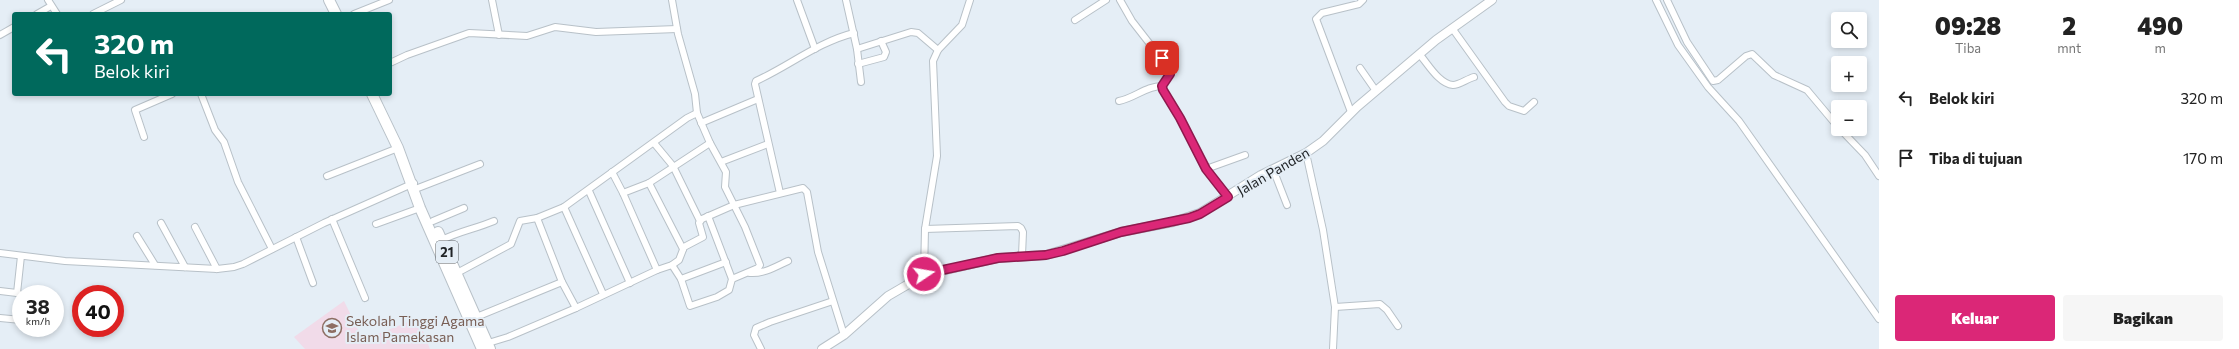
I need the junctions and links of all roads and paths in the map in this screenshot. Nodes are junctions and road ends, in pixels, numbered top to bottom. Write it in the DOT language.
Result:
graph roads {
  1 [pos="121,0"];
  2 [pos="329,0"];
  3 [pos="389,0"];
  4 [pos="492,0"];
  5 [pos="672,0"];
  6 [pos="797,0"];
  7 [pos="846,0"];
  8 [pos="970,0"];
  9 [pos="1106,0"];
  10 [pos="1120,0"];
  11 [pos="1363,0"];
  12 [pos="1492,0"];
  13 [pos="1656,0"];
  14 [pos="1667,0"];
  15 [pos="49,3"];
  16 [pos="39,12"];
  17 [pos="56,12"];
  18 [pos="97,12"];
  19 [pos="335,12"];
  20 [pos="359,12"];
  21 [pos="1075,20"];
  22 [pos="12,28"];
  23 [pos="677,28"];
  24 [pos="1452,28"];
  25 [pos="854,33"];
  26 [pos="499,35"];
  27 [pos="0,36"];
  28 [pos="881,41"];
  29 [pos="815,49"];
  30 [pos="857,49"];
  31 [pos="938,50"];
  32 [pos="1420,54"];
  33 [pos="392,63"];
  34 [pos="858,64"];
  35 [pos="1360,68"];
  36 [pos="1474,76"];
  37 [pos="861,82"];
  38 [pos="1162,86"];
  39 [pos="1376,90"];
  40 [pos="167,96"];
  41 [pos="202,96"];
  42 [pos="373,96"];
  43 [pos="758,99"];
  44 [pos="1119,101"];
  45 [pos="1534,102"];
  46 [pos="1352,112"];
  47 [pos="697,113"];
  48 [pos="1831,118"];
  49 [pos="701,123"];
  50 [pos="1847,136"];
  51 [pos="144,137"];
  52 [pos="654,142"];
  53 [pos="710,143"];
  54 [pos="768,144"];
  55 [pos="400,152"];
  56 [pos="1306,153"];
  57 [pos="1245,155"];
  58 [pos="721,162"];
  59 [pos="480,164"];
  60 [pos="673,166"];
  61 [pos="1206,169"];
  62 [pos="1274,169"];
  63 [pos="612,172"];
  64 [pos="327,176"];
  65 [pos="1879,176"];
  66 [pos="649,183"];
  67 [pos="415,185"];
  68 [pos="589,190"];
  69 [pos="623,193"];
  70 [pos="780,193"];
  71 [pos="1228,197"];
  72 [pos="734,205"];
  73 [pos="1287,206"];
  74 [pos="564,207"];
  75 [pos="420,208"];
  76 [pos="464,208"];
  77 [pos="708,216"];
  78 [pos="537,218"];
  79 [pos="332,219"];
  80 [pos="494,220"];
  81 [pos="433,221"];
  82 [pos="700,221"];
  83 [pos="161,223"];
  84 [pos="376,224"];
  85 [pos="196,227"];
  86 [pos="925,230"];
  87 [pos="137,236"];
  88 [pos="296,237"];
  89 [pos="442,240"];
  90 [pos="272,249"];
  91 [pos="682,249"];
  92 [pos="0,253"];
  93 [pos="1022,255"];
  94 [pos="21,256"];
  95 [pos="788,261"];
  96 [pos="726,262"];
  97 [pos="155,265"];
  98 [pos="672,265"];
  99 [pos="185,267"];
  100 [pos="217,269"];
  101 [pos="656,270"];
  102 [pos="457,273"];
  103 [pos="748,273"];
  104 [pos="924,274"];
  105 [pos="681,279"];
  106 [pos="732,279"];
  107 [pos="562,282"];
  108 [pos="314,283"];
  109 [pos="630,283"];
  110 [pos="19,285"];
  111 [pos="0,291"];
  112 [pos="12,293"];
  113 [pos="603,294"];
  114 [pos="365,298"];
  115 [pos="833,301"];
  116 [pos="1335,307"];
  117 [pos="576,308"];
  118 [pos="0,318"];
  119 [pos="12,319"];
  120 [pos="472,319"];
  121 [pos="1879,319"];
  122 [pos="1398,326"];
  123 [pos="844,336"];
  124 [pos="485,346"];
  125 [pos="761,349"];
  126 [pos="822,349"];
  127 [pos="1333,349"];
  1 -- 18 [label="street"];
  2 -- 19 [label="highway"];
  3 -- 20 [label="street"];
  4 -- 26 [label="street"];
  5 -- 23 [label="street"];
  6 -- 29 [label="street"];
  7 -- 25 [label="street"];
  8 -- 31 [label="street"];
  9 -- 21 [label="street"];
  10 -- 38 [label="street"];
  11 -- 46 [label="street"];
  12 -- 24 [label="street, Jalan Panden"];
  13 -- 121 [label="street"];
  14 -- 48 [label="street"];
  15 -- 16 [label="street"];
  15 -- 17 [label="street"];
  22 -- 27 [label="street"];
  23 -- 26 [label="street"];
  23 -- 47 [label="street"];
  24 -- 32 [label="street, Jalan Panden"];
  24 -- 45 [label="street"];
  25 -- 29 [label="street"];
  25 -- 30 [label="street"];
  26 -- 33 [label="street"];
  28 -- 30 [label="street"];
  28 -- 31 [label="street"];
  28 -- 34 [label="street"];
  29 -- 43 [label="street"];
  30 -- 34 [label="street"];
  31 -- 86 [label="street"];
  32 -- 36 [label="street"];
  32 -- 39 [label="street, Jalan Panden"];
  34 -- 37 [label="street"];
  35 -- 39 [label="street"];
  38 -- 44 [label="street"];
  38 -- 61 [label="street"];
  39 -- 46 [label="street, Jalan Panden"];
  40 -- 51 [label="street"];
  41 -- 90 [label="street"];
  42 -- 55 [label="highway, 21"];
  43 -- 49 [label="street"];
  43 -- 54 [label="street"];
  46 -- 56 [label="street, Jalan Panden"];
  47 -- 49 [label="street"];
  47 -- 52 [label="street"];
  49 -- 53 [label="street"];
  50 -- 65 [label="street"];
  52 -- 60 [label="street"];
  52 -- 63 [label="street"];
  53 -- 58 [label="street"];
  53 -- 60 [label="street"];
  54 -- 58 [label="street"];
  54 -- 70 [label="street"];
  55 -- 64 [label="street"];
  55 -- 67 [label="highway, 21"];
  56 -- 62 [label="street, Jalan Panden"];
  56 -- 116 [label="street"];
  57 -- 61 [label="street"];
  58 -- 72 [label="street"];
  59 -- 67 [label="street"];
  60 -- 66 [label="street"];
  60 -- 82 [label="street"];
  61 -- 71 [label="street"];
  62 -- 71 [label="street, Jalan Panden"];
  62 -- 73 [label="street"];
  63 -- 68 [label="street"];
  63 -- 69 [label="street"];
  66 -- 69 [label="street"];
  66 -- 91 [label="street"];
  67 -- 75 [label="highway, 21"];
  67 -- 79 [label="street"];
  67 -- 81 [label="highway, 21"];
  68 -- 74 [label="street"];
  68 -- 109 [label="street"];
  69 -- 101 [label="street"];
  70 -- 72 [label="street"];
  70 -- 115 [label="street"];
  71 -- 93 [label="street, Jalan Panden"];
  72 -- 77 [label="street"];
  72 -- 103 [label="street"];
  74 -- 78 [label="street"];
  74 -- 113 [label="street"];
  75 -- 84 [label="street"];
  75 -- 120 [label="highway, 21"];
  76 -- 81 [label="street"];
  77 -- 82 [label="street"];
  77 -- 96 [label="street"];
  78 -- 102 [label="street"];
  78 -- 107 [label="street"];
  79 -- 88 [label="street"];
  79 -- 114 [label="street"];
  80 -- 89 [label="street"];
  81 -- 89 [label="highway, 21"];
  82 -- 91 [label="street"];
  83 -- 99 [label="street"];
  85 -- 100 [label="street"];
  86 -- 93 [label="street"];
  86 -- 104 [label="street"];
  87 -- 97 [label="street"];
  88 -- 90 [label="street"];
  88 -- 108 [label="street"];
  89 -- 102 [label="highway, 21"];
  90 -- 100 [label="street"];
  91 -- 98 [label="street"];
  92 -- 94 [label="street"];
  93 -- 104 [label="street, Jalan Panden"];
  94 -- 97 [label="street"];
  94 -- 110 [label="street"];
  95 -- 103 [label="street"];
  96 -- 105 [label="street"];
  96 -- 106 [label="street"];
  97 -- 99 [label="street"];
  98 -- 101 [label="street"];
  98 -- 105 [label="street"];
  99 -- 100 [label="street"];
  101 -- 109 [label="street"];
  102 -- 120 [label="highway, 21"];
  103 -- 106 [label="street"];
  104 -- 123 [label="street, Jalan Panden"];
  105 -- 106 [label="street"];
  107 -- 117 [label="street"];
  107 -- 120 [label="street"];
  109 -- 113 [label="street"];
  111 -- 112 [label="street"];
  113 -- 117 [label="street"];
  115 -- 123 [label="street"];
  115 -- 125 [label="street"];
  116 -- 122 [label="street"];
  116 -- 127 [label="street"];
  117 -- 124 [label="street"];
  118 -- 119 [label="street"];
  120 -- 124 [label="highway, 21"];
  123 -- 126 [label="street, Jalan Panden"];
}
